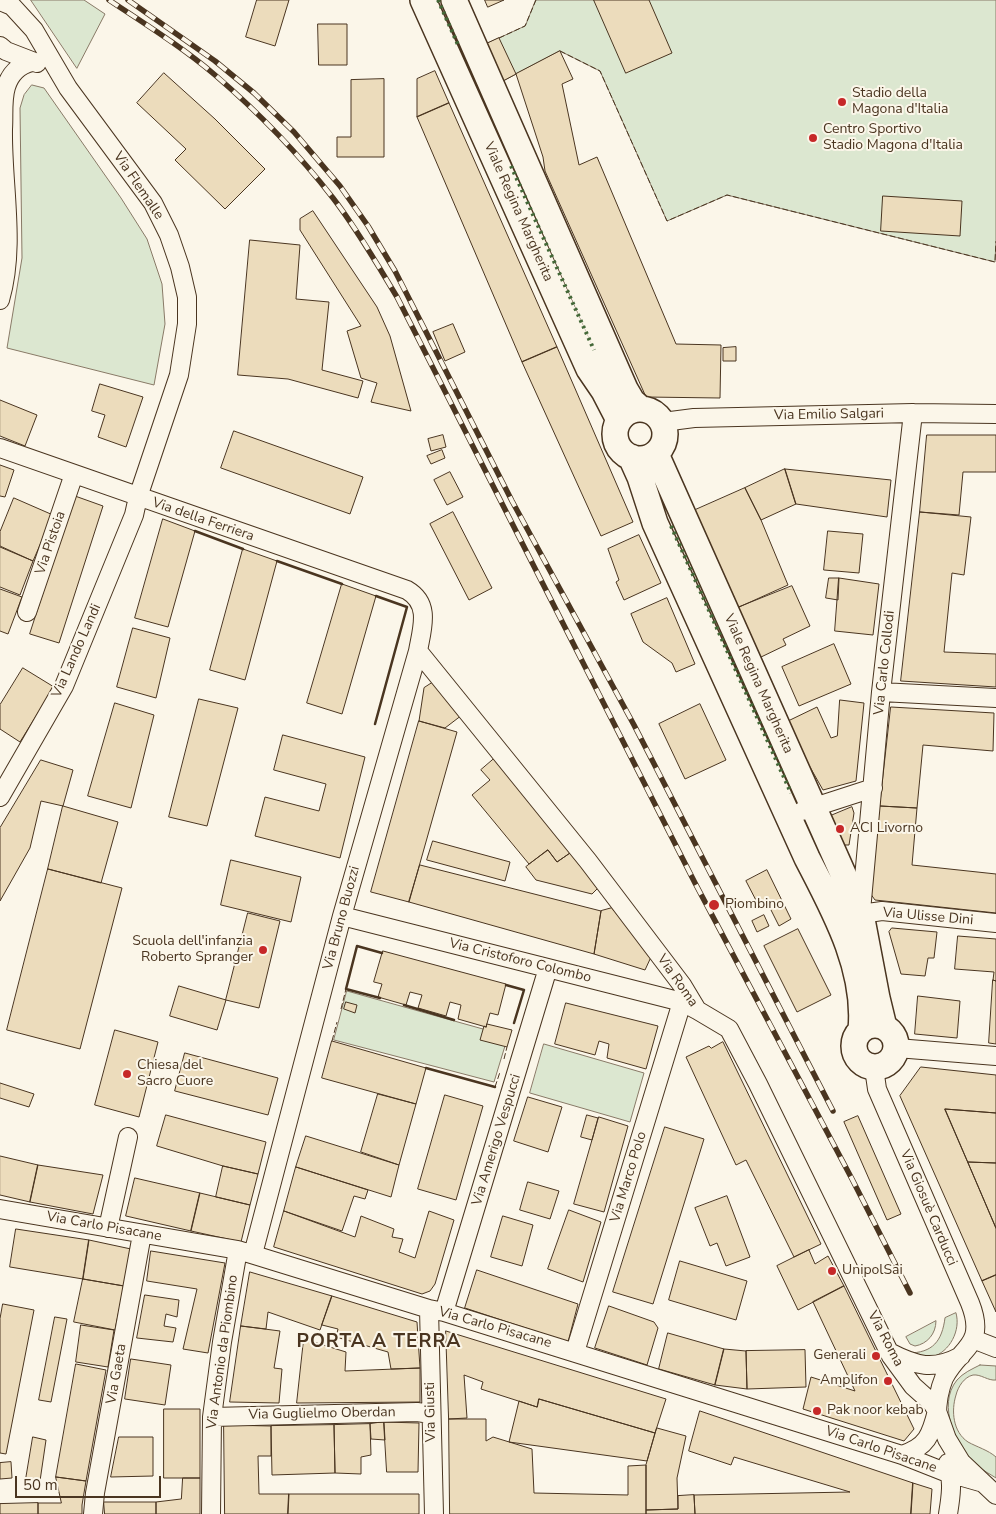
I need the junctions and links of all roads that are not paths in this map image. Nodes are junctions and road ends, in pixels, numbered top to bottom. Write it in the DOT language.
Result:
graph roads {
  1 [pos="0,0"];
  2 [pos="423,0"];
  3 [pos="454,0"];
  4 [pos="0,46"];
  5 [pos="32,62"];
  6 [pos="68,88"];
  7 [pos="0,300"];
  8 [pos="641,409"];
  9 [pos="913,412"];
  10 [pos="996,414"];
  11 [pos="619,420"];
  12 [pos="663,422"];
  13 [pos="0,448"];
  14 [pos="656,454"];
  15 [pos="631,457"];
  16 [pos="74,474"];
  17 [pos="138,497"];
  18 [pos="407,590"];
  19 [pos="27,612"];
  20 [pos="418,651"];
  21 [pos="882,692"];
  22 [pos="996,698"];
  23 [pos="873,788"];
  24 [pos="0,797"];
  25 [pos="812,807"];
  26 [pos="788,816"];
  27 [pos="835,911"];
  28 [pos="861,914"];
  29 [pos="342,916"];
  30 [pos="996,923"];
  31 [pos="548,968"];
  32 [pos="689,1006"];
  33 [pos="881,1035"];
  34 [pos="996,1056"];
  35 [pos="874,1068"];
  36 [pos="128,1137"];
  37 [pos="0,1208"];
  38 [pos="108,1228"];
  39 [pos="142,1234"];
  40 [pos="246,1252"];
  41 [pos="437,1311"];
  42 [pos="968,1347"];
  43 [pos="996,1348"];
  44 [pos="575,1352"];
  45 [pos="889,1352"];
  46 [pos="937,1411"];
  47 [pos="432,1414"];
  48 [pos="212,1417"];
  49 [pos="902,1455"];
  50 [pos="951,1474"];
  51 [pos="982,1482"];
  52 [pos="996,1495"];
  53 [pos="93,1514"];
  54 [pos="211,1514"];
  55 [pos="434,1514"];
  56 [pos="948,1514"];
  1 -- 6 [label="street, Via Flemalle"];
  2 -- 11 [label="street, Viale Regina Margherita"];
  3 -- 8 [label="street, Viale Regina Margherita"];
  4 -- 5 [label="street, Via Flemalle"];
  5 -- 6 [label="street, Via Flemalle"];
  5 -- 7 [label="street"];
  6 -- 17 [label="street, Via Flemalle"];
  8 -- 11 [label="street"];
  8 -- 12 [label="street, Viale Regina Margherita"];
  9 -- 10 [label="street, Via Emilio Salgari"];
  9 -- 12 [label="street, Via Emilio Salgari"];
  9 -- 21 [label="street, Via Carlo Collodi"];
  11 -- 15 [label="street, Viale Regina Margherita"];
  12 -- 14 [label="street"];
  13 -- 16 [label="street, Via della Ferriera"];
  14 -- 15 [label="street"];
  14 -- 25 [label="street, Viale Regina Margherita"];
  15 -- 26 [label="street, Viale Regina Margherita"];
  16 -- 17 [label="street, Via della Ferriera"];
  16 -- 19 [label="street, Via Pistoia"];
  17 -- 18 [label="street, Via della Ferriera"];
  17 -- 24 [label="street, Via Lando Landi"];
  18 -- 20 [label="street, Via Bruno Buozzi"];
  20 -- 29 [label="street, Via Bruno Buozzi"];
  20 -- 32 [label="street, Via Roma"];
  21 -- 22 [label="street"];
  21 -- 23 [label="street, Via Carlo Collodi"];
  23 -- 25 [label="street"];
  23 -- 28 [label="street, Via Carlo Collodi"];
  25 -- 26 [label="street"];
  25 -- 28 [label="street, Viale Regina Margherita"];
  26 -- 27 [label="street, Viale Regina Margherita"];
  27 -- 28 [label="street, Via Ulisse Dini"];
  27 -- 33 [label="street, Viale Regina Margherita"];
  28 -- 30 [label="street, Via Ulisse Dini"];
  28 -- 33 [label="street, Viale Regina Margherita"];
  29 -- 31 [label="street, Via Cristoforo Colombo"];
  29 -- 40 [label="street, Via Bruno Buozzi"];
  31 -- 32 [label="street, Via Cristoforo Colombo"];
  31 -- 41 [label="street, Via Amerigo Vespucci"];
  32 -- 44 [label="street, Via Marco Polo"];
  32 -- 45 [label="street, Via Roma"];
  33 -- 34 [label="street"];
  33 -- 35 [label="street"];
  33 -- 35 [label="street"];
  35 -- 42 [label="street, Via Giosuè Carducci"];
  36 -- 38 [label="street"];
  37 -- 38 [label="street, Via Carlo Pisacane"];
  38 -- 39 [label="street, Via Carlo Pisacane"];
  39 -- 40 [label="street, Via Carlo Pisacane"];
  39 -- 53 [label="street, Via Gaeta"];
  40 -- 41 [label="street, Via Carlo Pisacane"];
  40 -- 48 [label="street, Via Antonio da Piombino"];
  41 -- 44 [label="street, Via Carlo Pisacane"];
  41 -- 47 [label="street, Via Giusti"];
  42 -- 43 [label="street"];
  42 -- 45 [label="street"];
  42 -- 46 [label="street"];
  44 -- 49 [label="street, Via Carlo Pisacane"];
  45 -- 46 [label="street, Via Roma"];
  46 -- 49 [label="street"];
  46 -- 50 [label="street"];
  46 -- 51 [label="street"];
  47 -- 48 [label="street, Via Guglielmo Oberdan"];
  47 -- 55 [label="street, Via Giusti"];
  48 -- 54 [label="street, Via Antonio da Piombino"];
  49 -- 50 [label="street, Via Carlo Pisacane"];
  50 -- 51 [label="street, Via Carlo Pisacane"];
  50 -- 56 [label="street"];
  51 -- 52 [label="street"];
}
